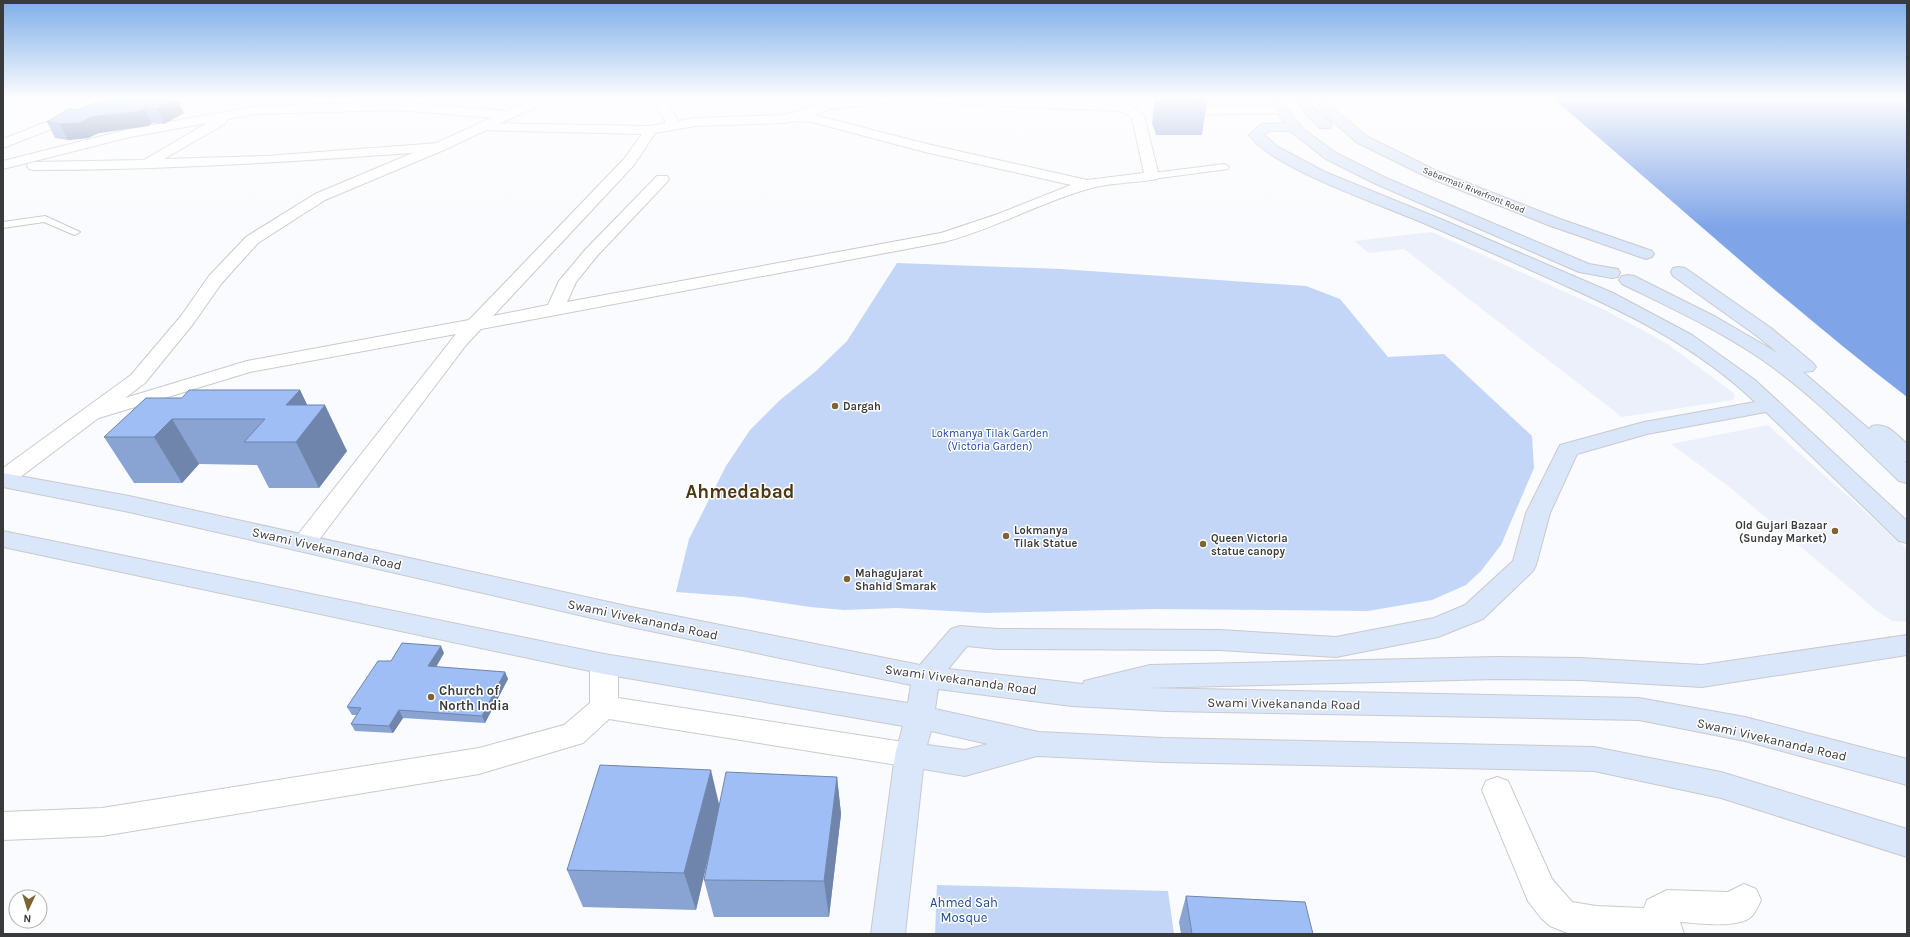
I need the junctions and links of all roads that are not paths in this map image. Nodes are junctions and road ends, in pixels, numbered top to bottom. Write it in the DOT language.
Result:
graph roads {
  1 [pos="99,141"];
  2 [pos="186,141"];
  3 [pos="452,141"];
  4 [pos="644,141"];
  5 [pos="898,141"];
  6 [pos="1144,141"];
  7 [pos="1262,141"];
  8 [pos="1310,141"];
  9 [pos="1348,141"];
  10 [pos="1364,141"];
  11 [pos="439,147"];
  12 [pos="146,164"];
  13 [pos="3,165"];
  14 [pos="1225,167"];
  15 [pos="1152,176"];
  16 [pos="662,179"];
  17 [pos="1087,184"];
  18 [pos="3,225"];
  19 [pos="75,232"];
  20 [pos="1564,241"];
  21 [pos="1582,252"];
  22 [pos="1663,262"];
  23 [pos="1614,272"];
  24 [pos="555,310"];
  25 [pos="474,325"];
  26 [pos="1770,405"];
  27 [pos="89,415"];
  28 [pos="1907,455"];
  29 [pos="1907,476"];
  30 [pos="3,479"];
  31 [pos="1907,535"];
  32 [pos="3,539"];
  33 [pos="304,543"];
  34 [pos="1907,645"];
  35 [pos="604,664"];
  36 [pos="926,677"];
  37 [pos="1072,695"];
  38 [pos="604,707"];
  39 [pos="920,717"];
  40 [pos="1038,744"];
  41 [pos="910,755"];
  42 [pos="1907,772"];
  43 [pos="1497,790"];
  44 [pos="3,826"];
  45 [pos="1907,843"];
  46 [pos="1744,900"];
  47 [pos="1665,930"];
  48 [pos="888,934"];
  1 -- 13 [label="street"];
  2 -- 12 [label="street"];
  3 -- 11 [label="street"];
  4 -- 25 [label="street"];
  5 -- 17 [label="street"];
  6 -- 15 [label="street"];
  7 -- 26 [label="main road"];
  8 -- 23 [label="main road"];
  9 -- 20 [label="main road"];
  10 -- 22 [label="main road, Sabarmati Riverfront Road"];
  11 -- 12 [label="street"];
  11 -- 27 [label="street"];
  12 -- 13 [label="street"];
  14 -- 15 [label="lane"];
  15 -- 17 [label="street"];
  16 -- 24 [label="street"];
  17 -- 24 [label="street"];
  18 -- 19 [label="lane"];
  21 -- 23 [label="main road"];
  22 -- 23 [label="main road"];
  22 -- 23 [label="main road"];
  22 -- 28 [label="main road"];
  23 -- 29 [label="main road"];
  24 -- 25 [label="street"];
  25 -- 27 [label="street"];
  25 -- 33 [label="street"];
  26 -- 31 [label="main road"];
  26 -- 36 [label="main road"];
  27 -- 30 [label="street"];
  30 -- 33 [label="main road, Swami Vivekananda Road"];
  32 -- 35 [label="main road"];
  33 -- 36 [label="main road, Swami Vivekananda Road"];
  34 -- 37 [label="main road"];
  35 -- 38 [label="street"];
  35 -- 39 [label="main road"];
  36 -- 37 [label="main road, Swami Vivekananda Road"];
  36 -- 39 [label="main road"];
  37 -- 42 [label="main road, Swami Vivekananda Road"];
  38 -- 41 [label="street"];
  38 -- 44 [label="street"];
  39 -- 40 [label="main road"];
  39 -- 41 [label="main road"];
  40 -- 41 [label="main road"];
  40 -- 45 [label="main road"];
  41 -- 48 [label="main road"];
  43 -- 47 [label="street"];
  46 -- 47 [label="street"];
}
